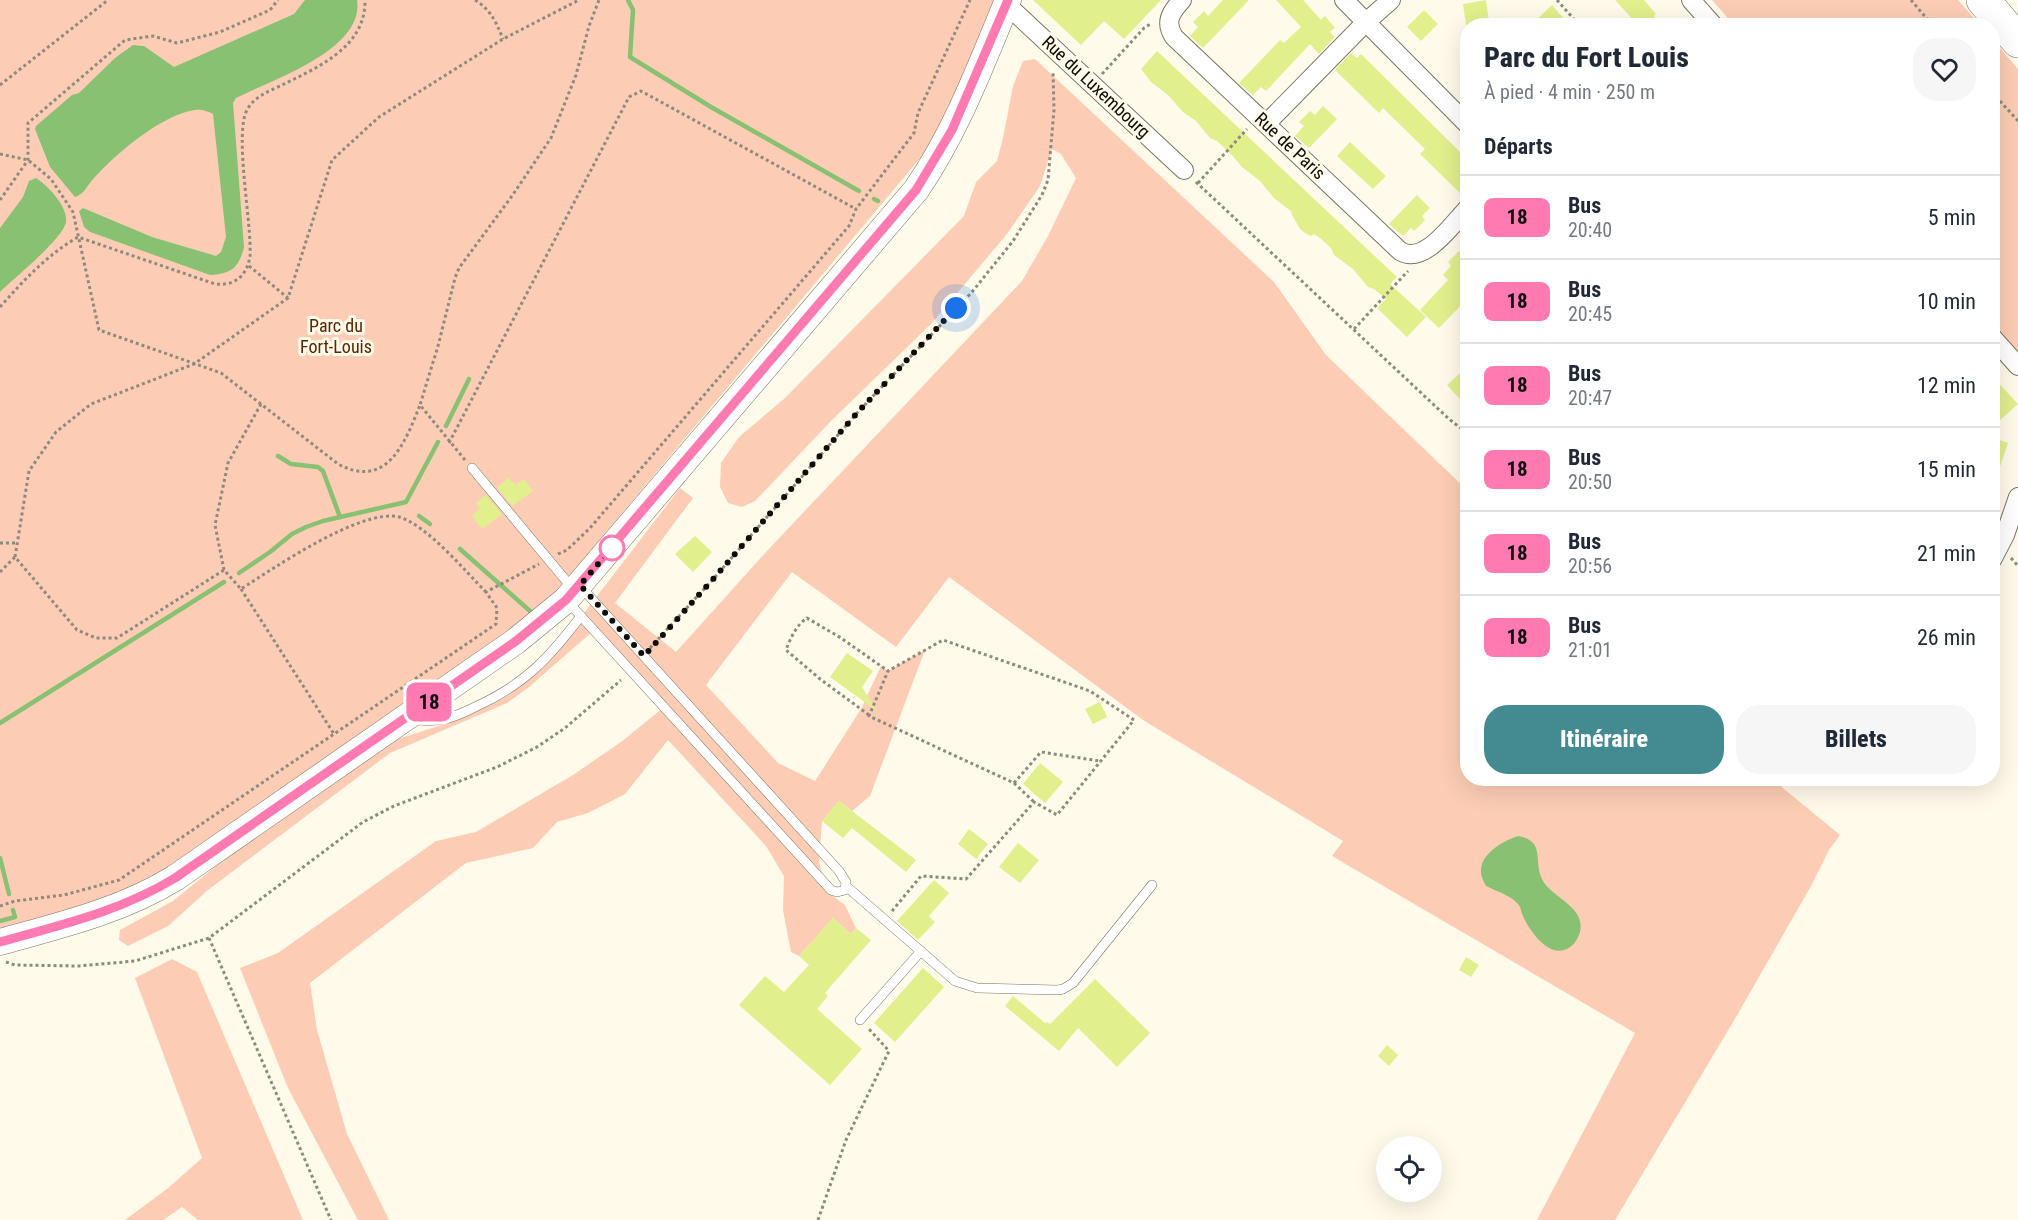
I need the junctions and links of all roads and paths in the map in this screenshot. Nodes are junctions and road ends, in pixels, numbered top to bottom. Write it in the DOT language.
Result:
graph roads {
  1 [pos="108,0"];
  2 [pos="278,0"];
  3 [pos="365,0"];
  4 [pos="475,0"];
  5 [pos="579,0"];
  6 [pos="599,0"];
  7 [pos="970,0"];
  8 [pos="1182,0"];
  9 [pos="1344,0"];
  10 [pos="1391,0"];
  11 [pos="1557,0"];
  12 [pos="1691,0"];
  13 [pos="1911,0"];
  14 [pos="1983,0"];
  15 [pos="1007,2"];
  16 [pos="1573,18"];
  17 [pos="1707,18"];
  18 [pos="1926,18"];
  19 [pos="1998,18"];
  20 [pos="2000,20"];
  21 [pos="1169,23"];
  22 [pos="1365,23"];
  23 [pos="503,39"];
  24 [pos="2018,41"];
  25 [pos="1052,45"];
  26 [pos="1093,84"];
  27 [pos="0,85"];
  28 [pos="2000,101"];
  29 [pos="1460,117"];
  30 [pos="1263,120"];
  31 [pos="2018,121"];
  32 [pos="0,154"];
  33 [pos="28,160"];
  34 [pos="1184,170"];
  35 [pos="0,200"];
  36 [pos="856,208"];
  37 [pos="1460,215"];
  38 [pos="78,237"];
  39 [pos="1415,255"];
  40 [pos="249,266"];
  41 [pos="288,298"];
  42 [pos="0,308"];
  43 [pos="1354,329"];
  44 [pos="2000,346"];
  45 [pos="194,364"];
  46 [pos="2018,366"];
  47 [pos="261,404"];
  48 [pos="420,405"];
  49 [pos="1460,428"];
  50 [pos="449,443"];
  51 [pos="472,468"];
  52 [pos="2018,497"];
  53 [pos="0,543"];
  54 [pos="16,543"];
  55 [pos="2000,545"];
  56 [pos="15,556"];
  57 [pos="548,559"];
  58 [pos="224,570"];
  59 [pos="0,572"];
  60 [pos="241,589"];
  61 [pos="486,592"];
  62 [pos="575,598"];
  63 [pos="644,656"];
  64 [pos="629,671"];
  65 [pos="888,671"];
  66 [pos="869,716"];
  67 [pos="403,720"];
  68 [pos="334,734"];
  69 [pos="1100,761"];
  70 [pos="1014,783"];
  71 [pos="1034,802"];
  72 [pos="1152,885"];
  73 [pos="846,886"];
  74 [pos="0,906"];
  75 [pos="885,920"];
  76 [pos="209,938"];
  77 [pos="2,950"];
  78 [pos="921,951"];
  79 [pos="860,1020"];
  80 [pos="331,1220"];
  81 [pos="818,1220"];
  1 -- 27 [label="path"];
  2 -- 33 [label="path"];
  3 -- 40 [label="path"];
  4 -- 23 [label="path"];
  5 -- 23 [label="path"];
  6 -- 48 [label="path"];
  7 -- 36 [label="path"];
  8 -- 21 [label="street"];
  9 -- 22 [label="street"];
  10 -- 22 [label="street"];
  11 -- 16 [label="path"];
  12 -- 17 [label="street"];
  13 -- 18 [label="path"];
  14 -- 19 [label="highway"];
  15 -- 25 [label="street, Rue du Luxembourg"];
  15 -- 62 [label="street"];
  20 -- 24 [label="highway"];
  21 -- 26 [label="path"];
  21 -- 30 [label="street, Rue de Paris"];
  22 -- 29 [label="street"];
  22 -- 30 [label="street"];
  23 -- 41 [label="path"];
  25 -- 26 [label="street, Rue du Luxembourg"];
  25 -- 63 [label="path"];
  26 -- 34 [label="street, Rue du Luxembourg"];
  28 -- 31 [label="path"];
  30 -- 39 [label="street, Rue de Paris"];
  30 -- 43 [label="path"];
  32 -- 33 [label="path"];
  33 -- 35 [label="path"];
  33 -- 38 [label="path"];
  36 -- 50 [label="path"];
  36 -- 57 [label="path"];
  37 -- 39 [label="street"];
  38 -- 40 [label="path"];
  38 -- 42 [label="path"];
  38 -- 45 [label="path"];
  39 -- 43 [label="path"];
  40 -- 41 [label="path"];
  41 -- 45 [label="path"];
  43 -- 49 [label="path"];
  44 -- 46 [label="street"];
  45 -- 47 [label="path"];
  45 -- 54 [label="path"];
  47 -- 48 [label="path"];
  47 -- 58 [label="path"];
  48 -- 50 [label="path"];
  50 -- 51 [label="path"];
  51 -- 57 [label="lane"];
  52 -- 55 [label="street"];
  53 -- 54 [label="path"];
  54 -- 56 [label="path"];
  56 -- 58 [label="path"];
  56 -- 59 [label="path"];
  57 -- 61 [label="path"];
  57 -- 62 [label="lane"];
  58 -- 60 [label="path"];
  60 -- 61 [label="path"];
  60 -- 68 [label="path"];
  61 -- 68 [label="path"];
  62 -- 63 [label="lane"];
  62 -- 64 [label="lane"];
  62 -- 67 [label="street"];
  62 -- 67 [label="lane"];
  63 -- 73 [label="lane"];
  64 -- 73 [label="lane"];
  64 -- 76 [label="path"];
  65 -- 66 [label="path"];
  65 -- 66 [label="path"];
  65 -- 69 [label="path"];
  66 -- 70 [label="path"];
  67 -- 77 [label="street"];
  68 -- 74 [label="path"];
  69 -- 70 [label="path"];
  69 -- 71 [label="path"];
  70 -- 71 [label="path"];
  71 -- 75 [label="path"];
  72 -- 78 [label="lane"];
  73 -- 75 [label="lane"];
  75 -- 78 [label="lane"];
  76 -- 77 [label="path"];
  76 -- 80 [label="path"];
  78 -- 79 [label="lane"];
  79 -- 81 [label="path"];
}
